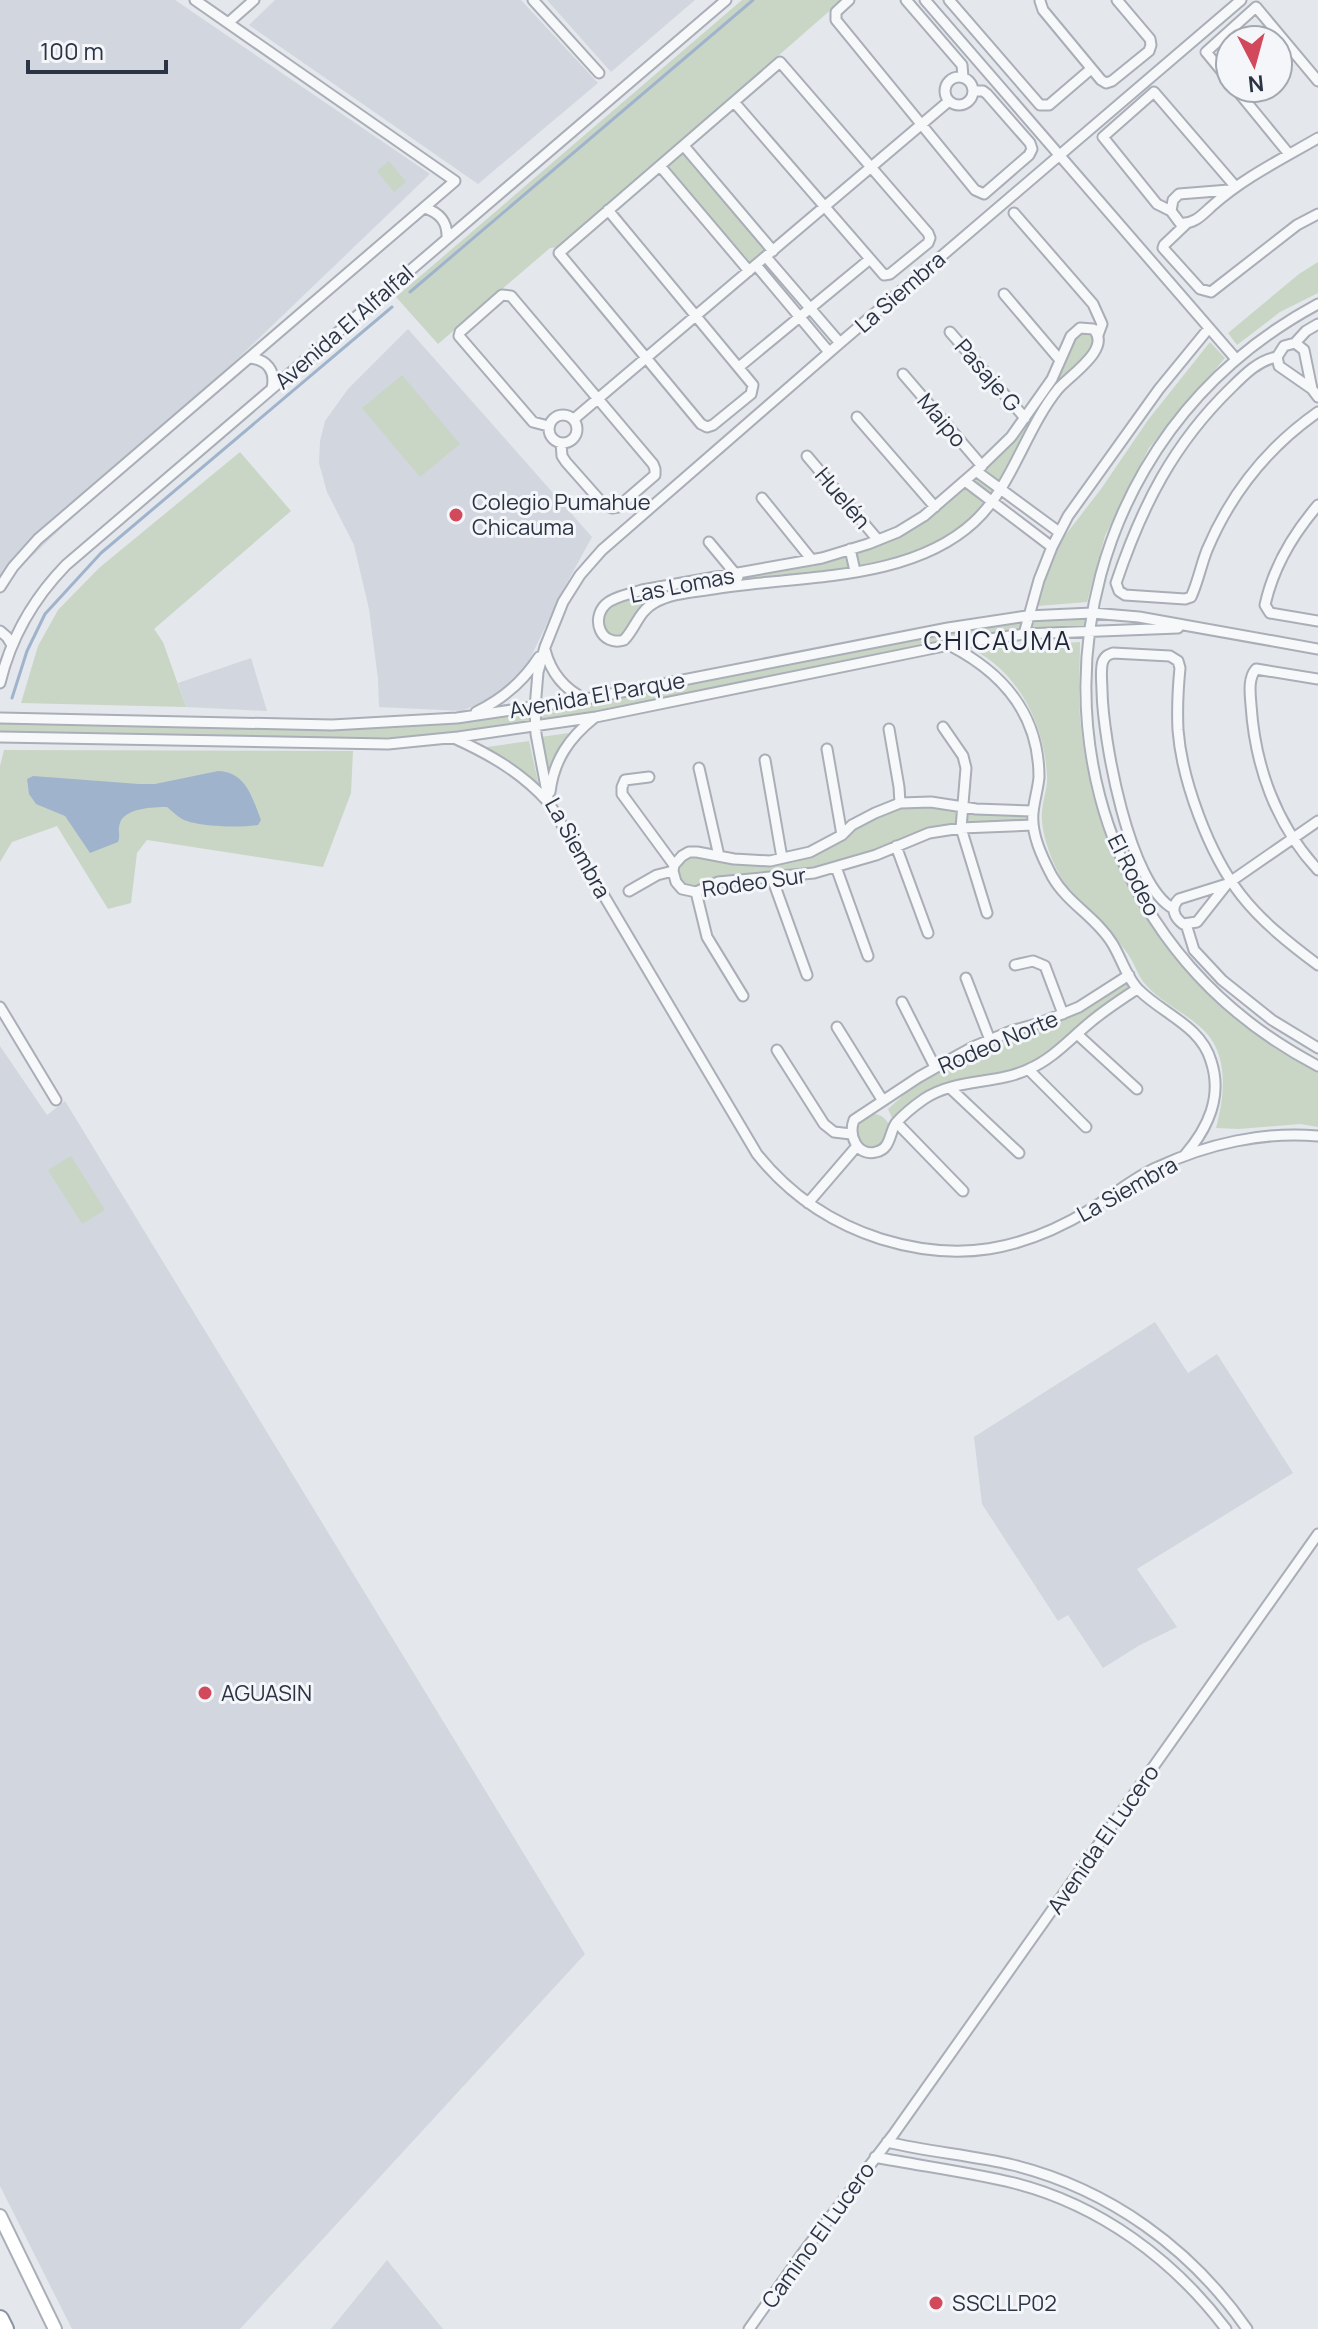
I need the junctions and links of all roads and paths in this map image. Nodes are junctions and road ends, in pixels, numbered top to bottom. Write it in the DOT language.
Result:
graph roads {
  1 [pos="195,0"];
  2 [pos="254,0"];
  3 [pos="533,0"];
  4 [pos="726,0"];
  5 [pos="849,0"];
  6 [pos="906,0"];
  7 [pos="925,0"];
  8 [pos="949,0"];
  9 [pos="1039,0"];
  10 [pos="1047,0"];
  11 [pos="1117,0"];
  12 [pos="1241,0"];
  13 [pos="228,23"];
  14 [pos="1237,24"];
  15 [pos="1270,24"];
  16 [pos="1214,45"];
  17 [pos="1294,52"];
  18 [pos="1214,62"];
  19 [pos="1091,69"];
  20 [pos="599,73"];
  21 [pos="963,77"];
  22 [pos="1318,81"];
  23 [pos="973,91"];
  24 [pos="949,101"];
  25 [pos="734,102"];
  26 [pos="1248,104"];
  27 [pos="921,125"];
  28 [pos="1318,138"];
  29 [pos="684,146"];
  30 [pos="1289,154"];
  31 [pos="1059,155"];
  32 [pos="660,166"];
  33 [pos="871,167"];
  34 [pos="1232,188"];
  35 [pos="825,207"];
  36 [pos="425,208"];
  37 [pos="608,210"];
  38 [pos="1171,211"];
  39 [pos="1014,213"];
  40 [pos="1318,214"];
  41 [pos="1186,224"];
  42 [pos="447,239"];
  43 [pos="769,254"];
  44 [pos="870,259"];
  45 [pos="752,268"];
  46 [pos="1004,294"];
  47 [pos="1318,304"];
  48 [pos="810,308"];
  49 [pos="696,316"];
  50 [pos="800,317"];
  51 [pos="1318,324"];
  52 [pos="1209,328"];
  53 [pos="950,332"];
  54 [pos="1098,335"];
  55 [pos="840,343"];
  56 [pos="1295,343"];
  57 [pos="829,352"];
  58 [pos="1277,357"];
  59 [pos="249,358"];
  60 [pos="646,358"];
  61 [pos="1236,359"];
  62 [pos="1060,360"];
  63 [pos="739,367"];
  64 [pos="903,374"];
  65 [pos="272,388"];
  66 [pos="1315,393"];
  67 [pos="598,399"];
  68 [pos="1043,400"];
  69 [pos="1318,412"];
  70 [pos="857,417"];
  71 [pos="1025,418"];
  72 [pos="574,419"];
  73 [pos="548,426"];
  74 [pos="561,443"];
  75 [pos="807,456"];
  76 [pos="979,469"];
  77 [pos="965,481"];
  78 [pos="1001,489"];
  79 [pos="762,498"];
  80 [pos="992,502"];
  81 [pos="1318,505"];
  82 [pos="935,507"];
  83 [pos="1059,532"];
  84 [pos="878,540"];
  85 [pos="709,542"];
  86 [pos="1052,547"];
  87 [pos="850,549"];
  88 [pos="812,560"];
  89 [pos="855,571"];
  90 [pos="737,574"];
  91 [pos="741,584"];
  92 [pos="0,587"];
  93 [pos="1092,613"];
  94 [pos="1027,616"];
  95 [pos="1318,621"];
  96 [pos="1187,627"];
  97 [pos="0,631"];
  98 [pos="1089,632"];
  99 [pos="1024,634"];
  100 [pos="12,645"];
  101 [pos="949,645"];
  102 [pos="545,647"];
  103 [pos="1318,649"];
  104 [pos="1318,679"];
  105 [pos="0,683"];
  106 [pos="586,699"];
  107 [pos="535,708"];
  108 [pos="466,717"];
  109 [pos="596,717"];
  110 [pos="0,718"];
  111 [pos="175,721"];
  112 [pos="389,723"];
  113 [pos="332,725"];
  114 [pos="535,726"];
  115 [pos="943,727"];
  116 [pos="889,729"];
  117 [pos="0,737"];
  118 [pos="453,737"];
  119 [pos="175,739"];
  120 [pos="329,744"];
  121 [pos="388,744"];
  122 [pos="827,749"];
  123 [pos="765,760"];
  124 [pos="699,768"];
  125 [pos="649,777"];
  126 [pos="549,803"];
  127 [pos="900,803"];
  128 [pos="961,807"];
  129 [pos="1033,811"];
  130 [pos="1318,821"];
  131 [pos="1033,825"];
  132 [pos="961,828"];
  133 [pos="842,835"];
  134 [pos="1293,838"];
  135 [pos="896,846"];
  136 [pos="810,852"];
  137 [pos="719,856"];
  138 [pos="782,858"];
  139 [pos="836,867"];
  140 [pos="674,868"];
  141 [pos="1318,870"];
  142 [pos="814,873"];
  143 [pos="772,878"];
  144 [pos="1229,883"];
  145 [pos="629,891"];
  146 [pos="696,892"];
  147 [pos="1174,909"];
  148 [pos="987,913"];
  149 [pos="1186,924"];
  150 [pos="928,933"];
  151 [pos="868,956"];
  152 [pos="1015,965"];
  153 [pos="1318,965"];
  154 [pos="807,975"];
  155 [pos="1129,975"];
  156 [pos="966,978"];
  157 [pos="1137,989"];
  158 [pos="743,996"];
  159 [pos="902,1002"];
  160 [pos="0,1007"];
  161 [pos="1074,1009"];
  162 [pos="1063,1014"];
  163 [pos="1086,1025"];
  164 [pos="837,1027"];
  165 [pos="1077,1034"];
  166 [pos="990,1040"];
  167 [pos="1318,1048"];
  168 [pos="777,1050"];
  169 [pos="1318,1066"];
  170 [pos="935,1067"];
  171 [pos="1029,1070"];
  172 [pos="919,1077"];
  173 [pos="950,1088"];
  174 [pos="1137,1089"];
  175 [pos="928,1097"];
  176 [pos="56,1100"];
  177 [pos="883,1101"];
  178 [pos="897,1123"];
  179 [pos="1086,1127"];
  180 [pos="851,1134"];
  181 [pos="1318,1136"];
  182 [pos="857,1146"];
  183 [pos="1019,1153"];
  184 [pos="1182,1157"];
  185 [pos="963,1191"];
  186 [pos="808,1203"];
  187 [pos="1318,1534"];
  188 [pos="887,2142"];
  189 [pos="875,2157"];
  190 [pos="0,2216"];
  191 [pos="0,2319"];
  192 [pos="5,2329"];
  193 [pos="55,2329"];
  194 [pos="749,2329"];
  195 [pos="1226,2329"];
  196 [pos="1247,2329"];
  1 -- 13 [label="street"];
  2 -- 13 [label="street"];
  3 -- 20 [label="street"];
  4 -- 42 [label="street, Avenida El Alfalfal"];
  5 -- 27 [label="street"];
  6 -- 21 [label="street"];
  7 -- 31 [label="street"];
  8 -- 19 [label="street"];
  9 -- 10 [label="street"];
  9 -- 19 [label="street"];
  11 -- 19 [label="street"];
  12 -- 31 [label="street, La Siembra"];
  13 -- 36 [label="street, Avenida El Alfalfal"];
  14 -- 15 [label="street"];
  16 -- 18 [label="street"];
  17 -- 22 [label="street"];
  21 -- 23 [label="street"];
  21 -- 24 [label="street"];
  23 -- 24 [label="street"];
  23 -- 27 [label="street"];
  24 -- 27 [label="street"];
  25 -- 29 [label="street"];
  25 -- 33 [label="street"];
  25 -- 35 [label="street"];
  26 -- 30 [label="street"];
  27 -- 33 [label="street"];
  28 -- 30 [label="street"];
  29 -- 32 [label="street"];
  29 -- 43 [label="street"];
  30 -- 34 [label="street"];
  31 -- 52 [label="street"];
  31 -- 55 [label="street, La Siembra"];
  32 -- 37 [label="street"];
  32 -- 45 [label="street"];
  33 -- 35 [label="street"];
  33 -- 44 [label="street"];
  34 -- 38 [label="street"];
  34 -- 38 [label="street"];
  34 -- 41 [label="street"];
  35 -- 43 [label="street"];
  35 -- 44 [label="street"];
  36 -- 42 [label="street"];
  36 -- 59 [label="street, Avenida El Alfalfal"];
  37 -- 49 [label="street"];
  37 -- 60 [label="street"];
  38 -- 41 [label="street"];
  39 -- 54 [label="street"];
  40 -- 41 [label="street"];
  42 -- 65 [label="street, Avenida El Alfalfal"];
  43 -- 45 [label="street"];
  43 -- 48 [label="street"];
  44 -- 48 [label="street"];
  45 -- 49 [label="street"];
  45 -- 50 [label="street"];
  46 -- 62 [label="street"];
  47 -- 61 [label="street, El Rodeo"];
  48 -- 50 [label="street"];
  48 -- 55 [label="street"];
  49 -- 60 [label="street"];
  49 -- 63 [label="street"];
  50 -- 57 [label="street"];
  50 -- 63 [label="street"];
  51 -- 56 [label="street"];
  52 -- 61 [label="street"];
  52 -- 83 [label="street"];
  53 -- 71 [label="street, Pasaje G"];
  54 -- 62 [label="street, Las Lomas"];
  54 -- 68 [label="street, Las Lomas"];
  55 -- 57 [label="street, La Siembra"];
  56 -- 58 [label="street"];
  56 -- 66 [label="street"];
  57 -- 102 [label="street, La Siembra"];
  58 -- 66 [label="street"];
  58 -- 69 [label="street"];
  59 -- 65 [label="street"];
  59 -- 92 [label="street, Avenida El Alfalfal"];
  60 -- 63 [label="street"];
  60 -- 67 [label="street"];
  61 -- 93 [label="street, El Rodeo"];
  62 -- 68 [label="street, Las Lomas"];
  64 -- 76 [label="street, Maipo"];
  65 -- 100 [label="street, Avenida El Alfalfal"];
  67 -- 72 [label="street"];
  67 -- 73 [label="street"];
  67 -- 74 [label="street"];
  68 -- 71 [label="street, Las Lomas"];
  68 -- 78 [label="street, Las Lomas"];
  70 -- 82 [label="street"];
  71 -- 76 [label="street, Las Lomas"];
  72 -- 73 [label="street"];
  72 -- 74 [label="street"];
  73 -- 74 [label="street"];
  75 -- 84 [label="street, Huelén"];
  76 -- 77 [label="street, Las Lomas"];
  76 -- 78 [label="street"];
  77 -- 80 [label="street"];
  77 -- 82 [label="street, Las Lomas"];
  78 -- 80 [label="street, Las Lomas"];
  78 -- 83 [label="street"];
  79 -- 88 [label="street"];
  80 -- 86 [label="street"];
  80 -- 89 [label="street, Las Lomas"];
  81 -- 95 [label="street"];
  82 -- 84 [label="street, Las Lomas"];
  83 -- 86 [label="street"];
  84 -- 87 [label="street, Las Lomas"];
  85 -- 90 [label="street"];
  86 -- 94 [label="street"];
  87 -- 88 [label="street, Las Lomas"];
  87 -- 89 [label="street"];
  88 -- 90 [label="street, Las Lomas"];
  89 -- 91 [label="street, Las Lomas"];
  90 -- 91 [label="street"];
  90 -- 91 [label="street, Las Lomas"];
  93 -- 94 [label="street, Avenida El Parque"];
  93 -- 96 [label="street, Avenida El Parque"];
  93 -- 98 [label="street, El Rodeo"];
  94 -- 99 [label="street"];
  94 -- 106 [label="street, Avenida El Parque"];
  96 -- 98 [label="street, Avenida El Parque"];
  96 -- 103 [label="street, Avenida El Parque"];
  97 -- 100 [label="street"];
  98 -- 99 [label="street, Avenida El Parque"];
  98 -- 169 [label="street, El Rodeo"];
  99 -- 101 [label="street, Avenida El Parque"];
  100 -- 105 [label="street, Avenida El Alfalfal"];
  101 -- 109 [label="street, Avenida El Parque"];
  101 -- 129 [label="street"];
  102 -- 106 [label="street"];
  102 -- 107 [label="street, La Siembra"];
  102 -- 108 [label="street"];
  104 -- 134 [label="street"];
  106 -- 107 [label="street, Avenida El Parque"];
  107 -- 108 [label="street, Avenida El Parque"];
  107 -- 114 [label="street, La Siembra"];
  108 -- 112 [label="street, Avenida El Parque"];
  109 -- 114 [label="street, Avenida El Parque"];
  109 -- 126 [label="street"];
  110 -- 111 [label="street, Avenida El Parque"];
  111 -- 113 [label="street, Avenida El Parque"];
  111 -- 119 [label="street"];
  112 -- 113 [label="street, Avenida El Parque"];
  112 -- 121 [label="street"];
  113 -- 120 [label="street"];
  114 -- 118 [label="street, Avenida El Parque"];
  114 -- 126 [label="street, La Siembra"];
  115 -- 128 [label="street"];
  116 -- 127 [label="street"];
  117 -- 119 [label="street, Avenida El Parque"];
  118 -- 121 [label="street, Avenida El Parque"];
  118 -- 126 [label="street"];
  119 -- 120 [label="street, Avenida El Parque"];
  120 -- 121 [label="street, Avenida El Parque"];
  122 -- 133 [label="street"];
  123 -- 138 [label="street"];
  124 -- 137 [label="street"];
  125 -- 140 [label="street"];
  126 -- 186 [label="street, La Siembra"];
  127 -- 128 [label="street, Rodeo Sur"];
  127 -- 133 [label="street, Rodeo Sur"];
  128 -- 129 [label="street, Rodeo Sur"];
  128 -- 132 [label="street"];
  129 -- 131 [label="street"];
  130 -- 134 [label="street"];
  131 -- 132 [label="street, Rodeo Sur"];
  131 -- 155 [label="street"];
  132 -- 135 [label="street, Rodeo Sur"];
  132 -- 148 [label="street"];
  133 -- 136 [label="street, Rodeo Sur"];
  134 -- 141 [label="street"];
  134 -- 144 [label="street"];
  135 -- 139 [label="street, Rodeo Sur"];
  135 -- 150 [label="street"];
  136 -- 138 [label="street, Rodeo Sur"];
  136 -- 142 [label="street"];
  137 -- 138 [label="street, Rodeo Sur"];
  137 -- 140 [label="street, Rodeo Sur"];
  139 -- 142 [label="street, Rodeo Sur"];
  139 -- 151 [label="street"];
  140 -- 145 [label="street"];
  140 -- 146 [label="street, Rodeo Sur"];
  142 -- 143 [label="street, Rodeo Sur"];
  143 -- 146 [label="street, Rodeo Sur"];
  143 -- 154 [label="street"];
  144 -- 147 [label="street"];
  144 -- 147 [label="street"];
  144 -- 149 [label="street"];
  144 -- 153 [label="street"];
  146 -- 158 [label="street"];
  147 -- 149 [label="street"];
  149 -- 167 [label="street"];
  152 -- 162 [label="street"];
  155 -- 157 [label="street"];
  155 -- 161 [label="street, Rodeo Norte"];
  156 -- 166 [label="street"];
  157 -- 163 [label="street, Rodeo Norte"];
  157 -- 184 [label="street"];
  159 -- 170 [label="street"];
  160 -- 176 [label="street"];
  161 -- 162 [label="street, Rodeo Norte"];
  161 -- 163 [label="street"];
  162 -- 166 [label="street, Rodeo Norte"];
  163 -- 165 [label="street, Rodeo Norte"];
  164 -- 177 [label="street"];
  165 -- 171 [label="street, Rodeo Norte"];
  165 -- 174 [label="street"];
  166 -- 170 [label="street, Rodeo Norte"];
  168 -- 180 [label="street"];
  170 -- 172 [label="street, Rodeo Norte"];
  171 -- 173 [label="street, Rodeo Norte"];
  171 -- 179 [label="street"];
  172 -- 175 [label="street"];
  172 -- 177 [label="street, Rodeo Norte"];
  173 -- 175 [label="street, Rodeo Norte"];
  173 -- 183 [label="street"];
  175 -- 178 [label="street, Rodeo Norte"];
  177 -- 180 [label="street, Rodeo Norte"];
  178 -- 182 [label="street, Rodeo Norte"];
  178 -- 185 [label="street"];
  180 -- 182 [label="street"];
  181 -- 184 [label="street, La Siembra"];
  182 -- 186 [label="street"];
  184 -- 186 [label="street, La Siembra"];
  187 -- 188 [label="street, Avenida El Lucero"];
  188 -- 189 [label="street, Camino El Lucero"];
  188 -- 196 [label="street"];
  189 -- 194 [label="street, Camino El Lucero"];
  189 -- 195 [label="street"];
  190 -- 193 [label="street"];
  191 -- 192 [label="highway"];
}
